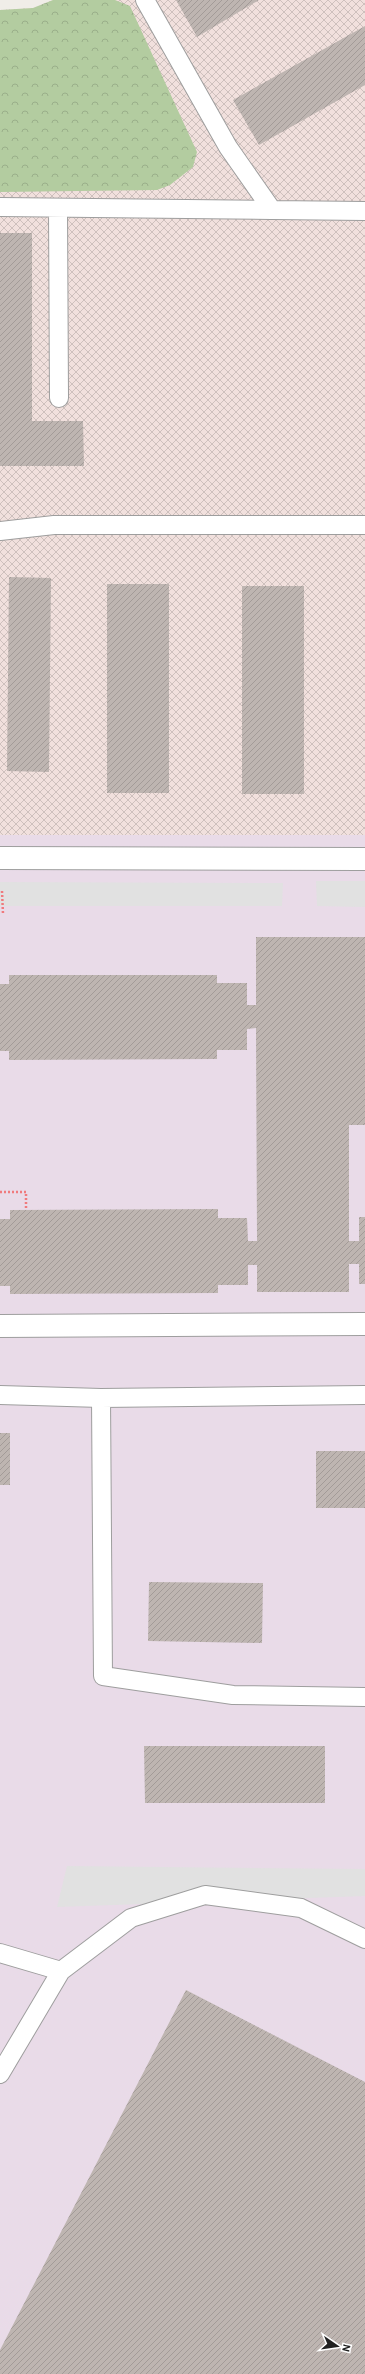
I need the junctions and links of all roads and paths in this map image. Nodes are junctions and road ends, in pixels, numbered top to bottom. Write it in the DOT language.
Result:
graph roads {
  1 [pos="146,0"];
  2 [pos="0,207"];
  3 [pos="58,208"];
  4 [pos="272,210"];
  5 [pos="365,211"];
  6 [pos="60,398"];
  7 [pos="365,525"];
  8 [pos="0,531"];
  9 [pos="0,858"];
  10 [pos="365,859"];
  11 [pos="2,891"];
  12 [pos="3,914"];
  13 [pos="0,1192"];
  14 [pos="26,1209"];
  15 [pos="365,1324"];
  16 [pos="0,1326"];
  17 [pos="0,1395"];
  18 [pos="365,1395"];
  19 [pos="101,1398"];
  20 [pos="365,1696"];
  21 [pos="365,1938"];
  22 [pos="0,1953"];
  23 [pos="61,1971"];
  24 [pos="0,2074"];
  1 -- 4 [label="lane"];
  2 -- 3 [label="lane"];
  3 -- 4 [label="lane"];
  3 -- 6 [label="lane"];
  4 -- 5 [label="lane"];
  7 -- 8 [label="lane"];
  9 -- 10 [label="street"];
  11 -- 12 [label="path"];
  13 -- 14 [label="path"];
  15 -- 16 [label="street"];
  17 -- 19 [label="lane"];
  18 -- 19 [label="lane"];
  19 -- 20 [label="lane"];
  21 -- 23 [label="lane"];
  22 -- 23 [label="lane"];
  23 -- 24 [label="lane"];
}
